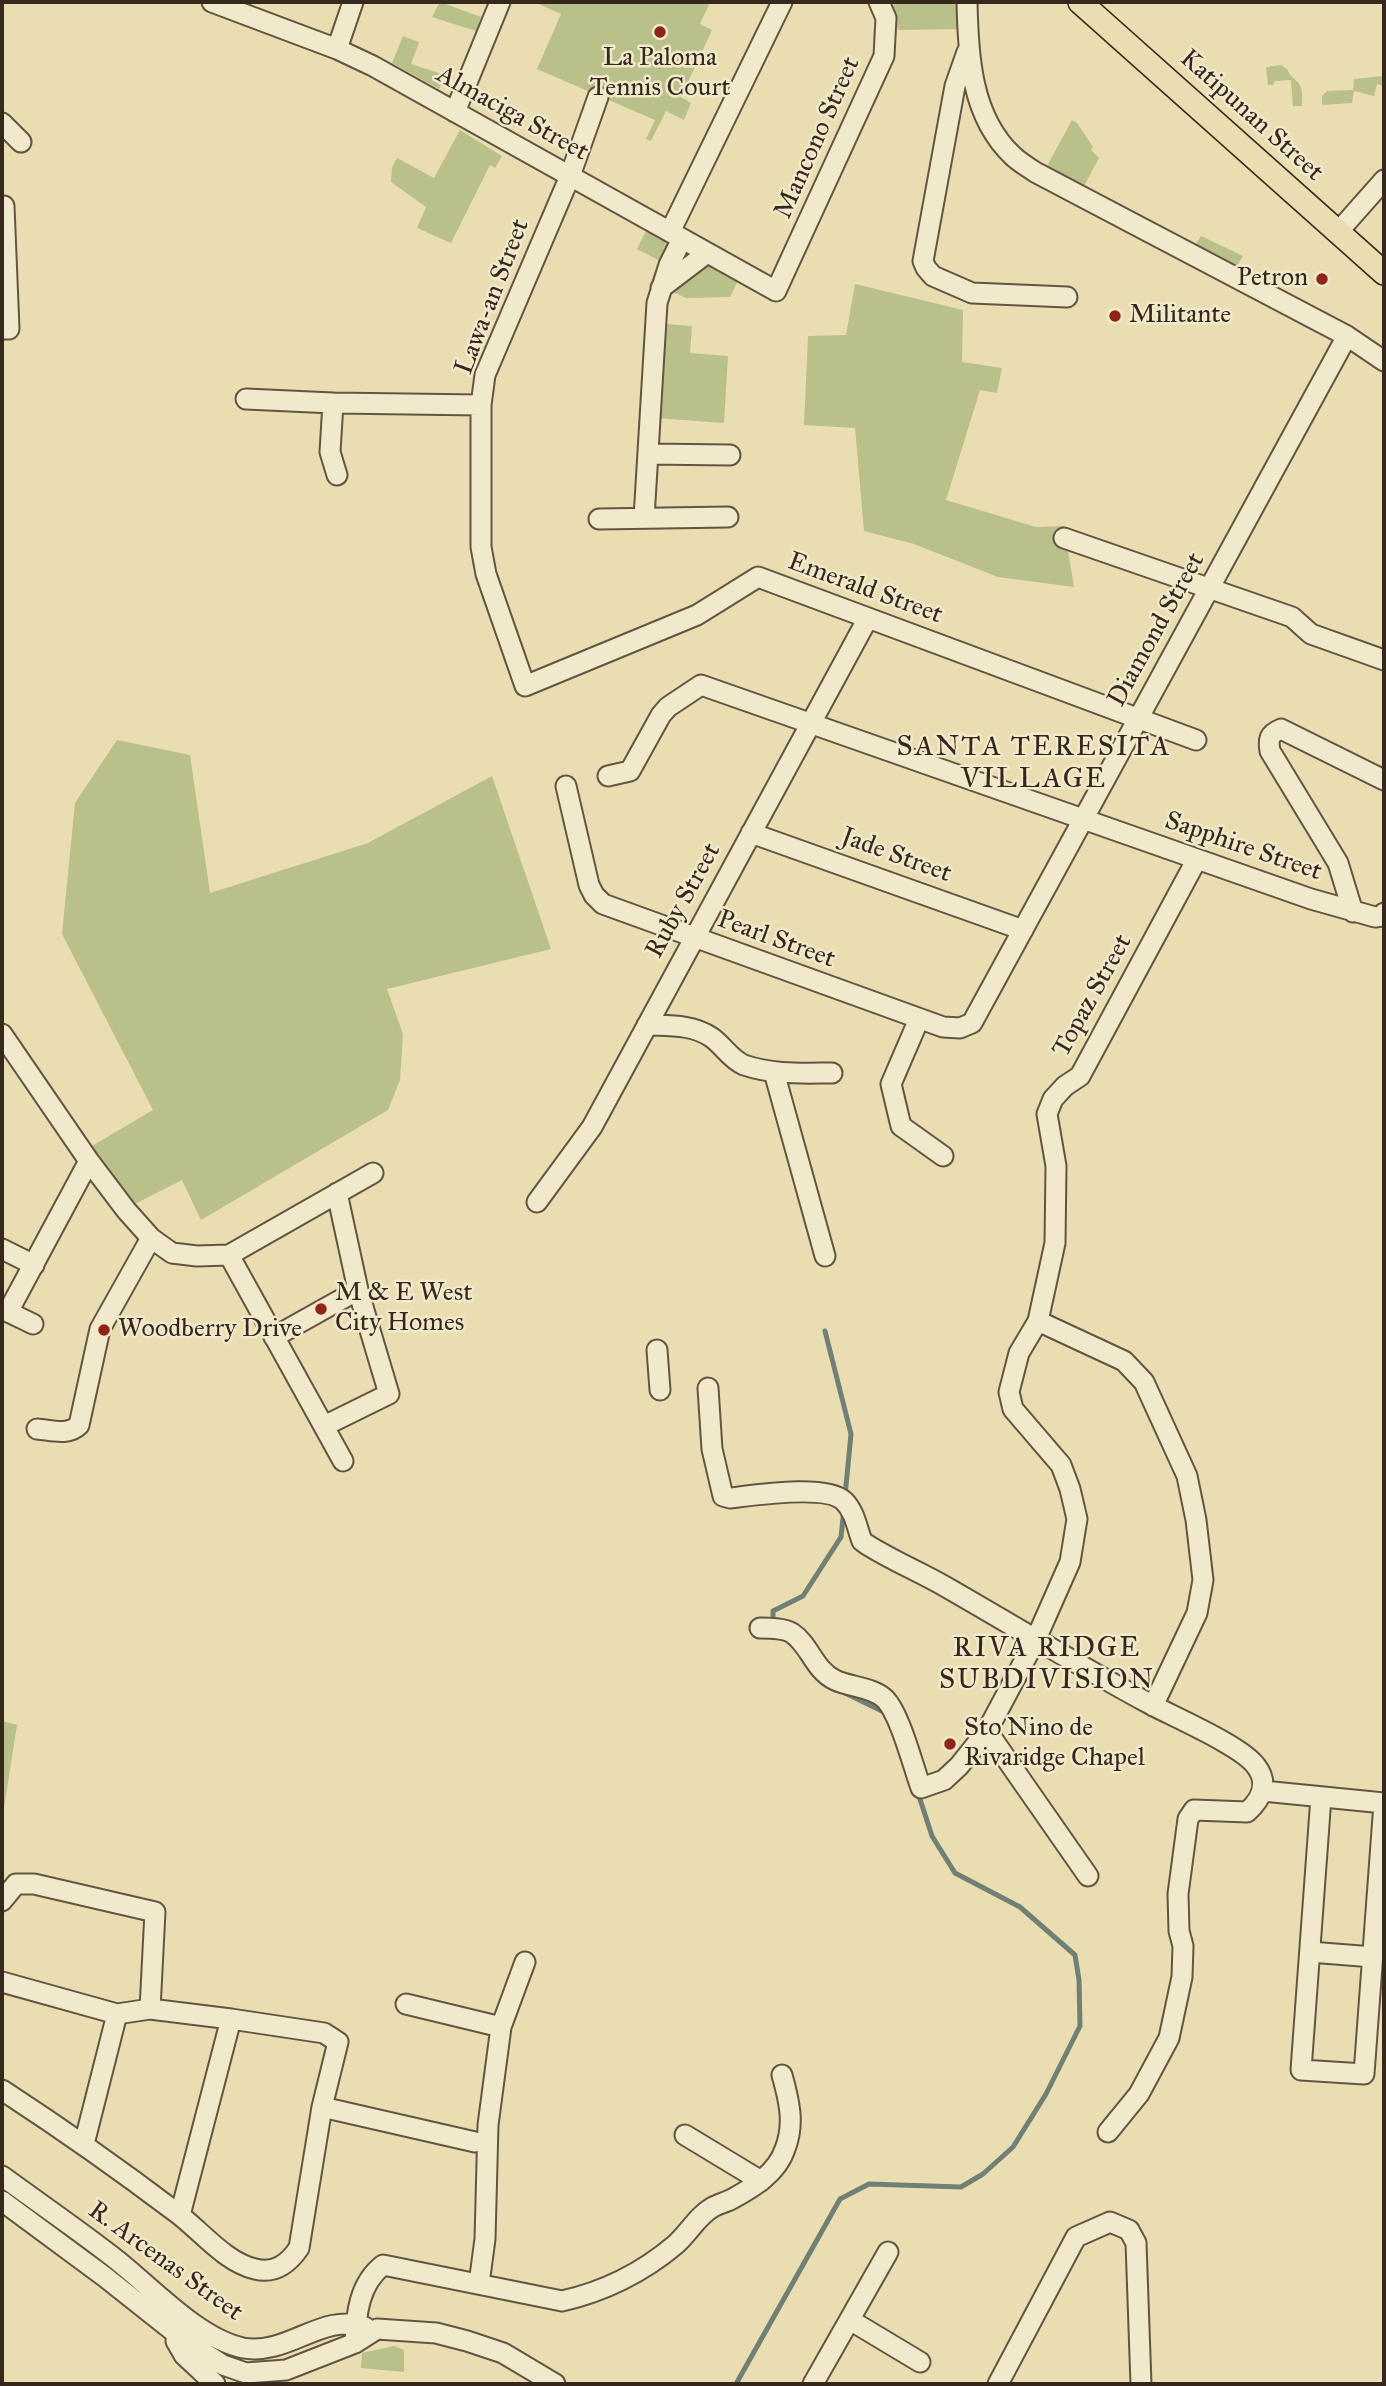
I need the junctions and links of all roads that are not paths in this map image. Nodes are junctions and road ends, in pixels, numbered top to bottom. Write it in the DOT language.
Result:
graph roads {
  1 [pos="212,2"];
  2 [pos="353,2"];
  3 [pos="500,2"];
  4 [pos="782,2"];
  5 [pos="879,2"];
  6 [pos="967,2"];
  7 [pos="1080,2"];
  8 [pos="337,48"];
  9 [pos="968,51"];
  10 [pos="598,97"];
  11 [pos="455,112"];
  12 [pos="2,123"];
  13 [pos="21,142"];
  14 [pos="570,176"];
  15 [pos="1384,180"];
  16 [pos="2,206"];
  17 [pos="1338,232"];
  18 [pos="676,235"];
  19 [pos="707,253"];
  20 [pos="1384,273"];
  21 [pos="660,289"];
  22 [pos="776,291"];
  23 [pos="1067,297"];
  24 [pos="2,329"];
  25 [pos="1347,336"];
  26 [pos="1384,360"];
  27 [pos="246,399"];
  28 [pos="333,403"];
  29 [pos="481,405"];
  30 [pos="648,454"];
  31 [pos="730,455"];
  32 [pos="337,475"];
  33 [pos="728,517"];
  34 [pos="644,518"];
  35 [pos="600,519"];
  36 [pos="1065,538"];
  37 [pos="1209,589"];
  38 [pos="868,618"];
  39 [pos="1384,660"];
  40 [pos="525,686"];
  41 [pos="1138,718"];
  42 [pos="810,723"];
  43 [pos="1196,740"];
  44 [pos="608,776"];
  45 [pos="1384,780"];
  46 [pos="566,786"];
  47 [pos="1083,819"];
  48 [pos="751,833"];
  49 [pos="1196,859"];
  50 [pos="1353,912"];
  51 [pos="1383,915"];
  52 [pos="1023,930"];
  53 [pos="694,938"];
  54 [pos="919,1019"];
  55 [pos="972,1023"];
  56 [pos="646,1026"];
  57 [pos="4,1047"];
  58 [pos="774,1072"];
  59 [pos="832,1073"];
  60 [pos="943,1156"];
  61 [pos="89,1161"];
  62 [pos="373,1173"];
  63 [pos="337,1193"];
  64 [pos="537,1202"];
  65 [pos="151,1238"];
  66 [pos="2,1249"];
  67 [pos="229,1255"];
  68 [pos="825,1256"];
  69 [pos="34,1265"];
  70 [pos="358,1290"];
  71 [pos="5,1311"];
  72 [pos="1038,1321"];
  73 [pos="33,1324"];
  74 [pos="274,1336"];
  75 [pos="657,1350"];
  76 [pos="708,1388"];
  77 [pos="660,1390"];
  78 [pos="324,1426"];
  79 [pos="37,1429"];
  80 [pos="343,1461"];
  81 [pos="765,1628"];
  82 [pos="1036,1639"];
  83 [pos="1153,1706"];
  84 [pos="987,1731"];
  85 [pos="1263,1791"];
  86 [pos="1321,1797"];
  87 [pos="1384,1803"];
  88 [pos="1088,1876"];
  89 [pos="2,1901"];
  90 [pos="1310,1952"];
  91 [pos="1373,1957"];
  92 [pos="526,1962"];
  93 [pos="2,1982"];
  94 [pos="406,2004"];
  95 [pos="150,2010"];
  96 [pos="117,2014"];
  97 [pos="231,2019"];
  98 [pos="501,2027"];
  99 [pos="782,2076"];
  100 [pos="2,2090"];
  101 [pos="322,2107"];
  102 [pos="1108,2132"];
  103 [pos="685,2135"];
  104 [pos="475,2142"];
  105 [pos="84,2144"];
  106 [pos="2,2176"];
  107 [pos="761,2181"];
  108 [pos="2,2201"];
  109 [pos="180,2215"];
  110 [pos="888,2252"];
  111 [pos="479,2284"];
  112 [pos="187,2318"];
  113 [pos="850,2320"];
  114 [pos="365,2331"];
  115 [pos="174,2333"];
  116 [pos="277,2347"];
  117 [pos="920,2362"];
  118 [pos="279,2378"];
  119 [pos="215,2384"];
  120 [pos="555,2384"];
  121 [pos="813,2384"];
  122 [pos="998,2384"];
  123 [pos="1141,2384"];
  1 -- 8 [label="street, Almaciga Street"];
  2 -- 8 [label="street"];
  3 -- 11 [label="street"];
  4 -- 18 [label="street"];
  5 -- 22 [label="street, Mancono Street"];
  6 -- 9 [label="street"];
  7 -- 17 [label="main road, Katipunan Street"];
  8 -- 11 [label="street, Almaciga Street"];
  9 -- 23 [label="street"];
  9 -- 25 [label="street"];
  10 -- 14 [label="street, Lawa-an Street"];
  11 -- 14 [label="street, Almaciga Street"];
  12 -- 13 [label="street"];
  14 -- 18 [label="street, Almaciga Street"];
  14 -- 29 [label="street, Lawa-an Street"];
  15 -- 17 [label="street"];
  16 -- 24 [label="street"];
  17 -- 20 [label="main road, Katipunan Street"];
  18 -- 19 [label="street, Almaciga Street"];
  18 -- 21 [label="street"];
  19 -- 21 [label="street"];
  19 -- 22 [label="street, Almaciga Street"];
  21 -- 30 [label="street"];
  25 -- 26 [label="street"];
  25 -- 37 [label="street, Diamond Street"];
  27 -- 28 [label="street"];
  28 -- 29 [label="street"];
  28 -- 32 [label="street"];
  29 -- 40 [label="street, Lawa-an Street"];
  30 -- 31 [label="street"];
  30 -- 34 [label="street"];
  33 -- 34 [label="street"];
  34 -- 35 [label="street"];
  36 -- 37 [label="street"];
  37 -- 39 [label="street"];
  37 -- 41 [label="street, Diamond Street"];
  38 -- 40 [label="street, Emerald Street"];
  38 -- 41 [label="street, Emerald Street"];
  38 -- 42 [label="street, Ruby Street"];
  41 -- 43 [label="street, Emerald Street"];
  41 -- 47 [label="street, Diamond Street"];
  42 -- 44 [label="street, Sapphire Street"];
  42 -- 47 [label="street, Sapphire Street"];
  42 -- 48 [label="street, Ruby Street"];
  45 -- 50 [label="street"];
  46 -- 53 [label="street, Pearl Street"];
  47 -- 49 [label="street, Sapphire Street"];
  47 -- 52 [label="street, Diamond Street"];
  48 -- 52 [label="street, Jade Street"];
  48 -- 53 [label="street, Ruby Street"];
  49 -- 50 [label="street, Sapphire Street"];
  49 -- 72 [label="street, Topaz Street"];
  50 -- 51 [label="street, Sapphire Street"];
  52 -- 55 [label="street, Diamond Street"];
  53 -- 54 [label="street, Pearl Street"];
  53 -- 56 [label="street, Ruby Street"];
  54 -- 55 [label="street, Pearl Street"];
  54 -- 60 [label="street"];
  56 -- 58 [label="street"];
  56 -- 64 [label="street, Ruby Street"];
  57 -- 61 [label="street"];
  58 -- 59 [label="street"];
  58 -- 68 [label="street"];
  61 -- 65 [label="street"];
  61 -- 69 [label="street"];
  62 -- 63 [label="street"];
  63 -- 67 [label="street"];
  63 -- 70 [label="street"];
  65 -- 67 [label="street"];
  65 -- 79 [label="street"];
  66 -- 69 [label="street"];
  67 -- 74 [label="street"];
  69 -- 71 [label="street"];
  70 -- 74 [label="street"];
  70 -- 78 [label="street"];
  71 -- 73 [label="street"];
  72 -- 82 [label="street, Topaz Street"];
  72 -- 83 [label="street"];
  74 -- 78 [label="street"];
  75 -- 77 [label="street"];
  76 -- 82 [label="street"];
  78 -- 80 [label="street"];
  81 -- 84 [label="street, Topaz Street"];
  82 -- 83 [label="street"];
  82 -- 84 [label="street, Topaz Street"];
  83 -- 85 [label="street"];
  84 -- 88 [label="street"];
  85 -- 86 [label="street"];
  85 -- 102 [label="street"];
  86 -- 87 [label="street"];
  86 -- 90 [label="street"];
  87 -- 91 [label="street"];
  89 -- 95 [label="street"];
  90 -- 91 [label="street"];
  90 -- 91 [label="street"];
  92 -- 98 [label="street"];
  93 -- 96 [label="street"];
  94 -- 98 [label="street"];
  95 -- 96 [label="street"];
  95 -- 97 [label="street"];
  96 -- 105 [label="street"];
  97 -- 101 [label="street"];
  97 -- 109 [label="street"];
  98 -- 111 [label="street"];
  99 -- 107 [label="street"];
  100 -- 105 [label="street"];
  101 -- 104 [label="street"];
  101 -- 109 [label="street"];
  103 -- 107 [label="street"];
  105 -- 109 [label="street"];
  106 -- 112 [label="street, R. Arcenas Street"];
  107 -- 111 [label="street"];
  108 -- 115 [label="street, R. Arcenas Street"];
  110 -- 113 [label="street"];
  111 -- 114 [label="street"];
  112 -- 115 [label="street"];
  112 -- 116 [label="street, R. Arcenas Street"];
  113 -- 117 [label="street"];
  113 -- 121 [label="street"];
  114 -- 116 [label="street, R. Arcenas Street"];
  114 -- 118 [label="street, R. Arcenas Street"];
  114 -- 120 [label="street, R. Arcenas Street"];
  115 -- 118 [label="street, R. Arcenas Street"];
  115 -- 119 [label="street"];
  116 -- 118 [label="street"];
  122 -- 123 [label="street"];
}
